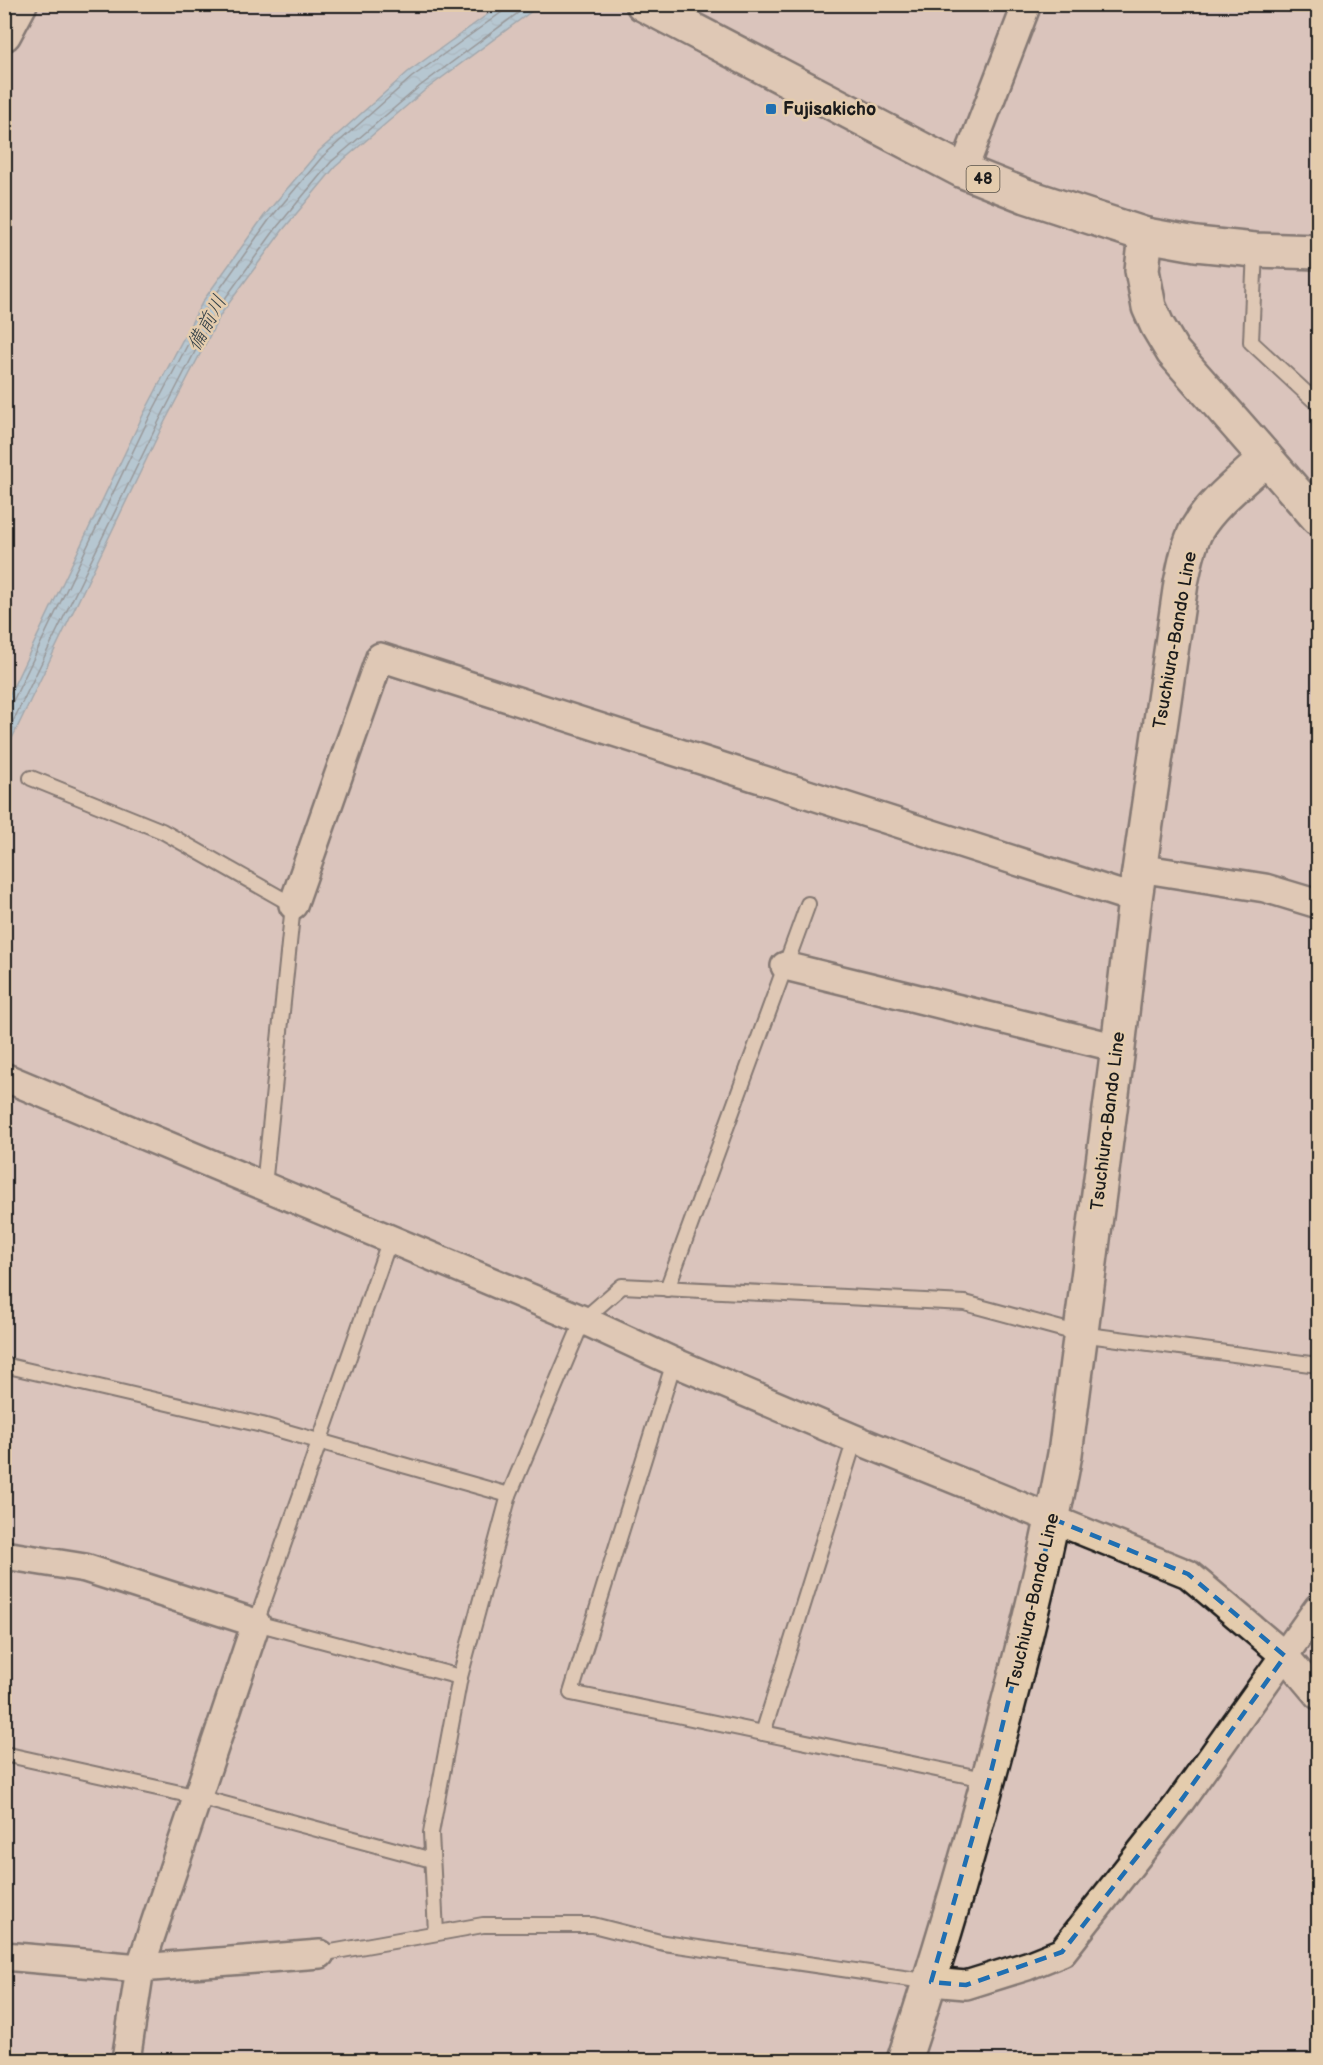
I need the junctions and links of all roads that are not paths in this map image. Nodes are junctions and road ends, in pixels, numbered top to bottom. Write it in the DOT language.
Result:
graph roads {
  1 [pos="20,4"];
  2 [pos="643,4"];
  3 [pos="1026,4"];
  4 [pos="4,34"];
  5 [pos="963,171"];
  6 [pos="1146,235"];
  7 [pos="1255,250"];
  8 [pos="1318,252"];
  9 [pos="1318,404"];
  10 [pos="1266,458"];
  11 [pos="1318,518"];
  12 [pos="31,778"];
  13 [pos="1137,883"];
  14 [pos="808,904"];
  15 [pos="1318,904"];
  16 [pos="293,905"];
  17 [pos="786,966"];
  18 [pos="1118,1048"];
  19 [pos="4,1077"];
  20 [pos="264,1186"];
  21 [pos="390,1239"];
  22 [pos="667,1289"];
  23 [pos="583,1320"];
  24 [pos="1080,1334"];
  25 [pos="674,1362"];
  26 [pos="4,1365"];
  27 [pos="1318,1365"];
  28 [pos="855,1439"];
  29 [pos="319,1442"];
  30 [pos="509,1494"];
  31 [pos="1053,1519"];
  32 [pos="4,1555"];
  33 [pos="1318,1608"];
  34 [pos="256,1623"];
  35 [pos="1285,1656"];
  36 [pos="460,1677"];
  37 [pos="1318,1695"];
  38 [pos="763,1733"];
  39 [pos="4,1754"];
  40 [pos="989,1780"];
  41 [pos="198,1797"];
  42 [pos="432,1860"];
  43 [pos="436,1934"];
  44 [pos="320,1954"];
  45 [pos="4,1956"];
  46 [pos="140,1968"];
  47 [pos="930,1982"];
  48 [pos="126,2061"];
  49 [pos="904,2061"];
  1 -- 4 [label="main road"];
  2 -- 5 [label="main road, 48"];
  3 -- 5 [label="street"];
  5 -- 6 [label="main road, 48"];
  6 -- 7 [label="main road, 48"];
  6 -- 10 [label="main road"];
  7 -- 8 [label="main road, 48"];
  7 -- 9 [label="lane"];
  10 -- 11 [label="main road"];
  10 -- 13 [label="main road, Tsuchiura-Bando Line"];
  12 -- 16 [label="lane"];
  13 -- 15 [label="street"];
  13 -- 16 [label="street"];
  13 -- 18 [label="main road, Tsuchiura-Bando Line"];
  14 -- 17 [label="lane"];
  16 -- 20 [label="lane"];
  17 -- 18 [label="street"];
  17 -- 22 [label="lane"];
  18 -- 24 [label="main road, Tsuchiura-Bando Line"];
  19 -- 20 [label="street"];
  20 -- 21 [label="street"];
  21 -- 23 [label="street"];
  21 -- 29 [label="lane"];
  22 -- 23 [label="lane"];
  22 -- 24 [label="lane"];
  23 -- 25 [label="street"];
  23 -- 30 [label="lane"];
  24 -- 27 [label="lane"];
  24 -- 31 [label="main road, Tsuchiura-Bando Line"];
  25 -- 28 [label="street"];
  25 -- 38 [label="lane"];
  26 -- 29 [label="lane"];
  28 -- 31 [label="street"];
  28 -- 38 [label="lane"];
  29 -- 30 [label="lane"];
  29 -- 34 [label="lane"];
  30 -- 36 [label="lane"];
  31 -- 35 [label="street"];
  31 -- 40 [label="main road, Tsuchiura-Bando Line"];
  32 -- 34 [label="street"];
  33 -- 35 [label="street"];
  34 -- 36 [label="lane"];
  34 -- 41 [label="street"];
  35 -- 37 [label="street"];
  35 -- 47 [label="street"];
  36 -- 42 [label="lane"];
  38 -- 40 [label="lane"];
  39 -- 41 [label="lane"];
  40 -- 47 [label="main road, Tsuchiura-Bando Line"];
  41 -- 42 [label="lane"];
  41 -- 46 [label="street"];
  42 -- 43 [label="lane"];
  43 -- 44 [label="lane"];
  43 -- 47 [label="lane"];
  44 -- 46 [label="street"];
  45 -- 46 [label="street"];
  46 -- 48 [label="street"];
  47 -- 49 [label="main road, Tsuchiura-Bando Line"];
}
